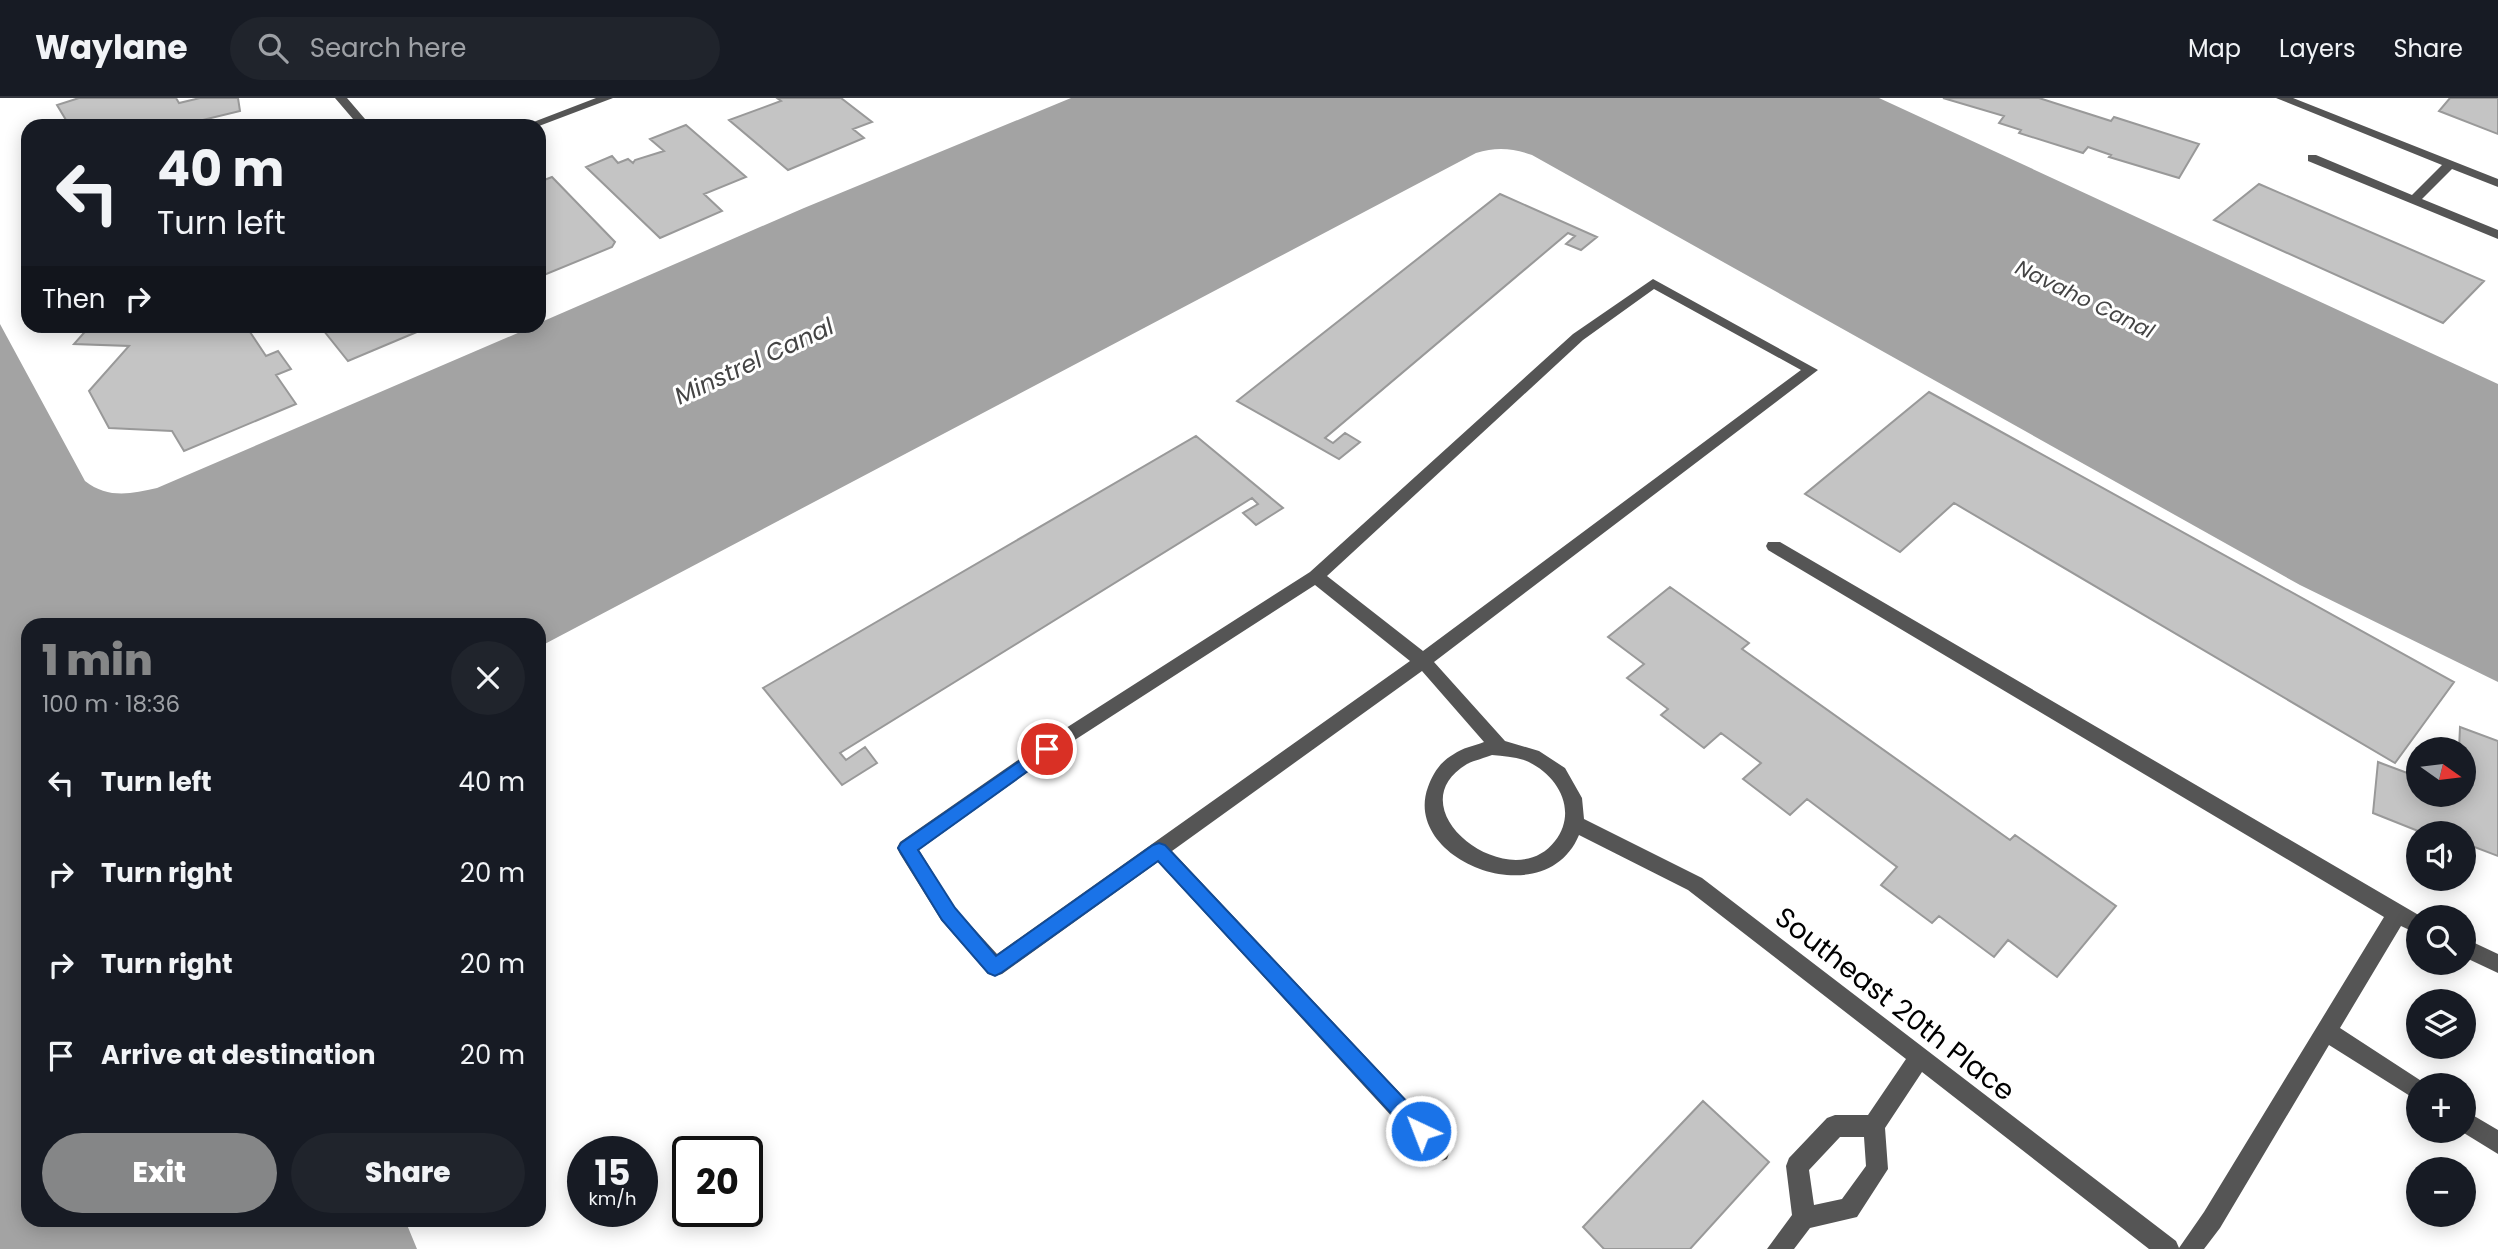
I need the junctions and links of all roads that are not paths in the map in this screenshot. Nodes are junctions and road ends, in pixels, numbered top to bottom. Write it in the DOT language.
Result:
graph roads {
  1 [pos="341,98"];
  2 [pos="607,98"];
  3 [pos="2282,98"];
  4 [pos="359,119"];
  5 [pos="546,120"];
  6 [pos="2312,158"];
  7 [pos="2450,164"];
  8 [pos="2498,183"];
  9 [pos="2414,200"];
  10 [pos="2498,235"];
  11 [pos="1774,546"];
  12 [pos="1316,576"];
  13 [pos="1423,661"];
  14 [pos="1500,748"];
  15 [pos="1575,824"];
  16 [pos="1159,850"];
  17 [pos="2397,914"];
  18 [pos="2406,919"];
  19 [pos="2476,953"];
  20 [pos="2498,964"];
  21 [pos="2326,1031"];
  22 [pos="1919,1058"];
  23 [pos="2406,1083"];
  24 [pos="1874,1126"];
  25 [pos="2476,1129"];
  26 [pos="2498,1143"];
  27 [pos="1439,1151"];
  28 [pos="1804,1218"];
  29 [pos="1779,1249"];
  30 [pos="2168,1249"];
  31 [pos="2190,1249"];
  1 -- 4 [label="street"];
  2 -- 5 [label="street"];
  3 -- 7 [label="street"];
  6 -- 9 [label="street"];
  7 -- 8 [label="street"];
  7 -- 9 [label="street"];
  9 -- 10 [label="street"];
  11 -- 17 [label="street"];
  12 -- 13 [label="street"];
  12 -- 13 [label="street"];
  12 -- 16 [label="street"];
  13 -- 14 [label="street"];
  13 -- 16 [label="street"];
  14 -- 15 [label="street"];
  14 -- 15 [label="street"];
  15 -- 22 [label="street, Southeast 20th Place"];
  16 -- 27 [label="street"];
  17 -- 18 [label="street"];
  17 -- 21 [label="street"];
  19 -- 20 [label="street"];
  21 -- 23 [label="street"];
  21 -- 31 [label="street"];
  22 -- 24 [label="street"];
  22 -- 30 [label="street, Southeast 20th Place"];
  24 -- 28 [label="street"];
  24 -- 28 [label="street"];
  25 -- 26 [label="street"];
  28 -- 29 [label="street"];
}
